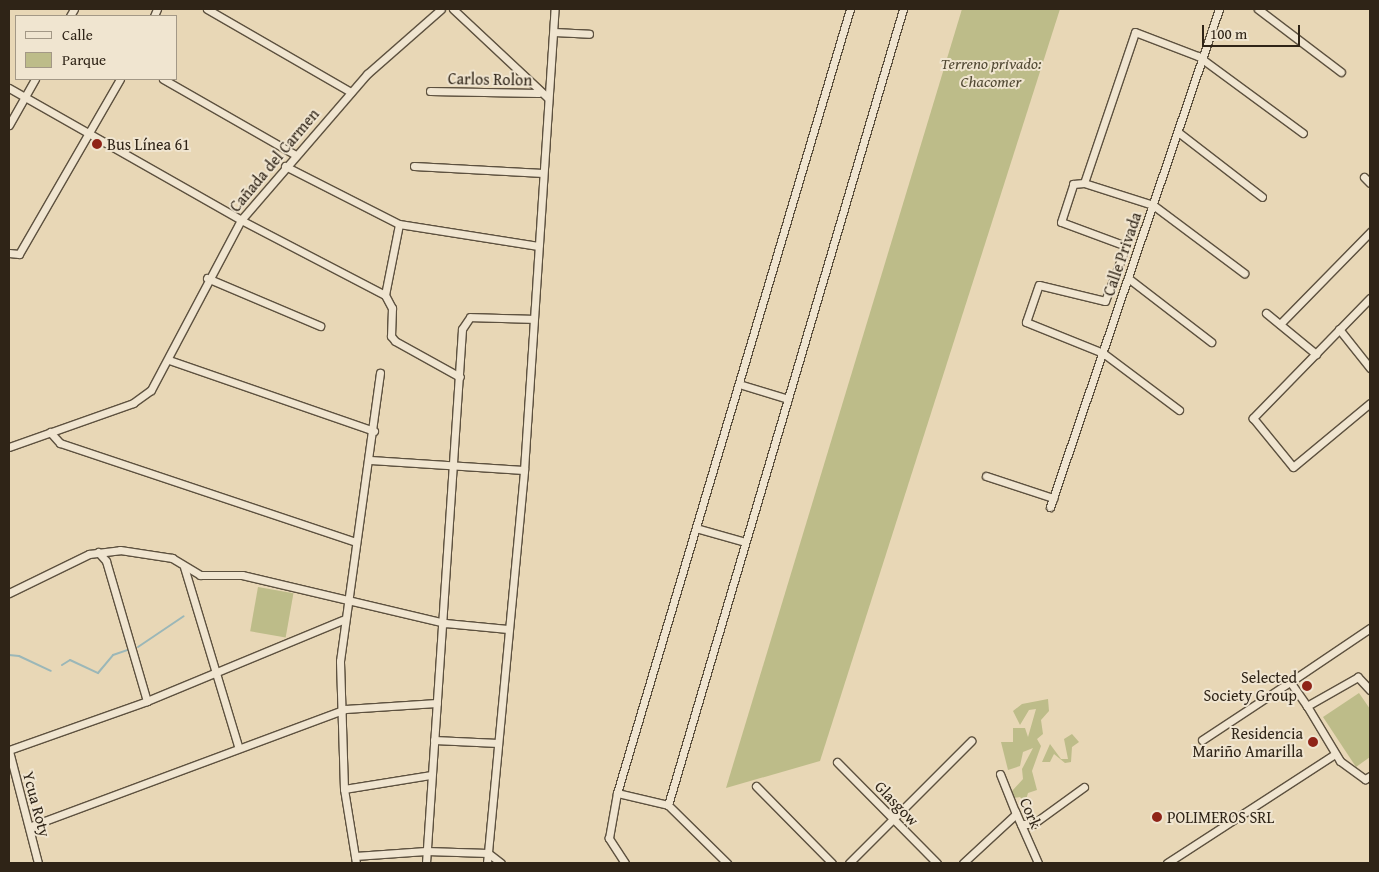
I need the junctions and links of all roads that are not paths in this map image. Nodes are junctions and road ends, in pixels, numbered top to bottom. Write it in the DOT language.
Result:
graph roads {
  1 [pos="207,9"];
  2 [pos="441,9"];
  3 [pos="453,9"];
  4 [pos="555,9"];
  5 [pos="850,9"];
  6 [pos="903,9"];
  7 [pos="1219,9"];
  8 [pos="1258,9"];
  9 [pos="554,32"];
  10 [pos="589,34"];
  11 [pos="1202,59"];
  12 [pos="1341,72"];
  13 [pos="34,80"];
  14 [pos="119,80"];
  15 [pos="165,80"];
  16 [pos="9,88"];
  17 [pos="430,91"];
  18 [pos="351,92"];
  19 [pos="538,93"];
  20 [pos="25,97"];
  21 [pos="548,98"];
  22 [pos="9,125"];
  23 [pos="1178,132"];
  24 [pos="1303,133"];
  25 [pos="89,134"];
  26 [pos="294,154"];
  27 [pos="284,166"];
  28 [pos="414,166"];
  29 [pos="543,173"];
  30 [pos="1364,177"];
  31 [pos="1084,183"];
  32 [pos="1370,183"];
  33 [pos="1262,197"];
  34 [pos="1153,205"];
  35 [pos="241,220"];
  36 [pos="399,224"];
  37 [pos="1370,232"];
  38 [pos="538,246"];
  39 [pos="9,253"];
  40 [pos="1244,273"];
  41 [pos="207,278"];
  42 [pos="1128,278"];
  43 [pos="385,295"];
  44 [pos="1370,298"];
  45 [pos="1266,313"];
  46 [pos="534,319"];
  47 [pos="1280,324"];
  48 [pos="320,326"];
  49 [pos="1339,330"];
  50 [pos="1211,342"];
  51 [pos="1103,353"];
  52 [pos="1316,354"];
  53 [pos="169,360"];
  54 [pos="1370,368"];
  55 [pos="380,373"];
  56 [pos="460,377"];
  57 [pos="739,384"];
  58 [pos="788,399"];
  59 [pos="1370,403"];
  60 [pos="1180,410"];
  61 [pos="374,431"];
  62 [pos="50,432"];
  63 [pos="9,447"];
  64 [pos="370,460"];
  65 [pos="455,466"];
  66 [pos="524,470"];
  67 [pos="986,476"];
  68 [pos="1053,498"];
  69 [pos="1050,507"];
  70 [pos="696,528"];
  71 [pos="356,542"];
  72 [pos="745,542"];
  73 [pos="98,552"];
  74 [pos="184,568"];
  75 [pos="9,592"];
  76 [pos="346,598"];
  77 [pos="343,620"];
  78 [pos="445,623"];
  79 [pos="508,628"];
  80 [pos="1370,628"];
  81 [pos="216,673"];
  82 [pos="1290,682"];
  83 [pos="1370,690"];
  84 [pos="147,700"];
  85 [pos="437,703"];
  86 [pos="1307,706"];
  87 [pos="344,708"];
  88 [pos="434,740"];
  89 [pos="1202,740"];
  90 [pos="972,741"];
  91 [pos="498,743"];
  92 [pos="238,746"];
  93 [pos="9,750"];
  94 [pos="1335,754"];
  95 [pos="837,762"];
  96 [pos="430,775"];
  97 [pos="1370,776"];
  98 [pos="756,786"];
  99 [pos="1084,788"];
  100 [pos="344,789"];
  101 [pos="617,793"];
  102 [pos="668,805"];
  103 [pos="893,819"];
  104 [pos="1021,824"];
  105 [pos="31,826"];
  106 [pos="426,851"];
  107 [pos="488,853"];
  108 [pos="356,860"];
  109 [pos="38,863"];
  110 [pos="426,863"];
  111 [pos="487,863"];
  112 [pos="501,863"];
  113 [pos="625,863"];
  114 [pos="727,863"];
  115 [pos="832,863"];
  116 [pos="849,863"];
  117 [pos="937,863"];
  118 [pos="963,863"];
  119 [pos="1038,863"];
  120 [pos="1167,863"];
  1 -- 18 [label="street"];
  2 -- 18 [label="street, Cañada del Carmen"];
  3 -- 19 [label="street"];
  4 -- 9 [label="street"];
  5 -- 57 [label="street"];
  6 -- 58 [label="street"];
  7 -- 11 [label="street, Calle Privada"];
  8 -- 12 [label="street"];
  9 -- 10 [label="street"];
  9 -- 21 [label="street"];
  11 -- 23 [label="street, Calle Privada"];
  11 -- 24 [label="street"];
  11 -- 31 [label="street"];
  13 -- 20 [label="street"];
  14 -- 25 [label="street"];
  15 -- 26 [label="street"];
  16 -- 20 [label="street"];
  17 -- 19 [label="street, Carlos Rolon"];
  18 -- 26 [label="street, Cañada del Carmen"];
  19 -- 21 [label="street, Carlos Rolon"];
  20 -- 22 [label="street"];
  20 -- 25 [label="street"];
  21 -- 29 [label="street"];
  23 -- 33 [label="street"];
  23 -- 34 [label="street, Calle Privada"];
  25 -- 35 [label="street"];
  25 -- 39 [label="street"];
  26 -- 27 [label="street, Cañada del Carmen"];
  27 -- 35 [label="street, Cañada del Carmen"];
  27 -- 36 [label="street"];
  28 -- 29 [label="street"];
  29 -- 38 [label="street"];
  30 -- 32 [label="street"];
  31 -- 34 [label="street"];
  31 -- 51 [label="street"];
  34 -- 40 [label="street"];
  34 -- 42 [label="street, Calle Privada"];
  35 -- 41 [label="street, Cañada del Carmen"];
  35 -- 43 [label="street"];
  36 -- 38 [label="street"];
  36 -- 43 [label="street"];
  37 -- 47 [label="street"];
  38 -- 46 [label="street"];
  41 -- 48 [label="street"];
  41 -- 53 [label="street, Cañada del Carmen"];
  42 -- 50 [label="street"];
  42 -- 51 [label="street, Calle Privada"];
  43 -- 56 [label="street"];
  44 -- 49 [label="street"];
  45 -- 47 [label="street"];
  46 -- 56 [label="street"];
  46 -- 66 [label="street"];
  47 -- 52 [label="street"];
  49 -- 52 [label="street"];
  49 -- 54 [label="street"];
  51 -- 60 [label="street"];
  51 -- 68 [label="street, Calle Privada"];
  52 -- 59 [label="street"];
  53 -- 61 [label="street"];
  53 -- 62 [label="street, Cañada del Carmen"];
  55 -- 61 [label="street"];
  56 -- 65 [label="street"];
  57 -- 58 [label="street"];
  57 -- 70 [label="street"];
  58 -- 72 [label="street"];
  61 -- 64 [label="street"];
  62 -- 63 [label="street, Cañada del Carmen"];
  62 -- 71 [label="street"];
  64 -- 65 [label="street"];
  64 -- 71 [label="street"];
  65 -- 66 [label="street"];
  65 -- 78 [label="street"];
  66 -- 79 [label="street"];
  67 -- 68 [label="street"];
  68 -- 69 [label="street, Calle Privada"];
  70 -- 72 [label="street"];
  70 -- 101 [label="street"];
  71 -- 76 [label="street"];
  72 -- 102 [label="street"];
  73 -- 74 [label="street"];
  73 -- 75 [label="street"];
  73 -- 84 [label="street"];
  74 -- 76 [label="street"];
  74 -- 81 [label="street"];
  76 -- 77 [label="street"];
  76 -- 78 [label="street"];
  77 -- 81 [label="street"];
  77 -- 87 [label="street"];
  78 -- 79 [label="street"];
  78 -- 85 [label="street"];
  79 -- 91 [label="street"];
  80 -- 82 [label="street"];
  81 -- 84 [label="street"];
  81 -- 92 [label="street"];
  82 -- 86 [label="street"];
  82 -- 89 [label="street"];
  83 -- 86 [label="street"];
  84 -- 93 [label="street"];
  85 -- 87 [label="street"];
  85 -- 88 [label="street"];
  86 -- 94 [label="street"];
  87 -- 92 [label="street"];
  87 -- 100 [label="street"];
  88 -- 91 [label="street"];
  88 -- 96 [label="street"];
  90 -- 103 [label="street"];
  91 -- 107 [label="street"];
  92 -- 105 [label="street"];
  93 -- 105 [label="street, Ycua Roty"];
  94 -- 97 [label="street"];
  94 -- 120 [label="street"];
  95 -- 103 [label="street, Glasgow"];
  96 -- 100 [label="street"];
  96 -- 106 [label="street"];
  98 -- 115 [label="street"];
  99 -- 104 [label="street"];
  100 -- 108 [label="street"];
  101 -- 102 [label="street"];
  101 -- 113 [label="street"];
  102 -- 114 [label="street"];
  103 -- 116 [label="street"];
  103 -- 117 [label="street, Glasgow"];
  104 -- 118 [label="street, Cork"];
  104 -- 119 [label="street, Cork"];
  105 -- 109 [label="street, Ycua Roty"];
  106 -- 107 [label="street"];
  106 -- 108 [label="street"];
  106 -- 110 [label="street"];
  107 -- 111 [label="street"];
  107 -- 112 [label="street"];
}
